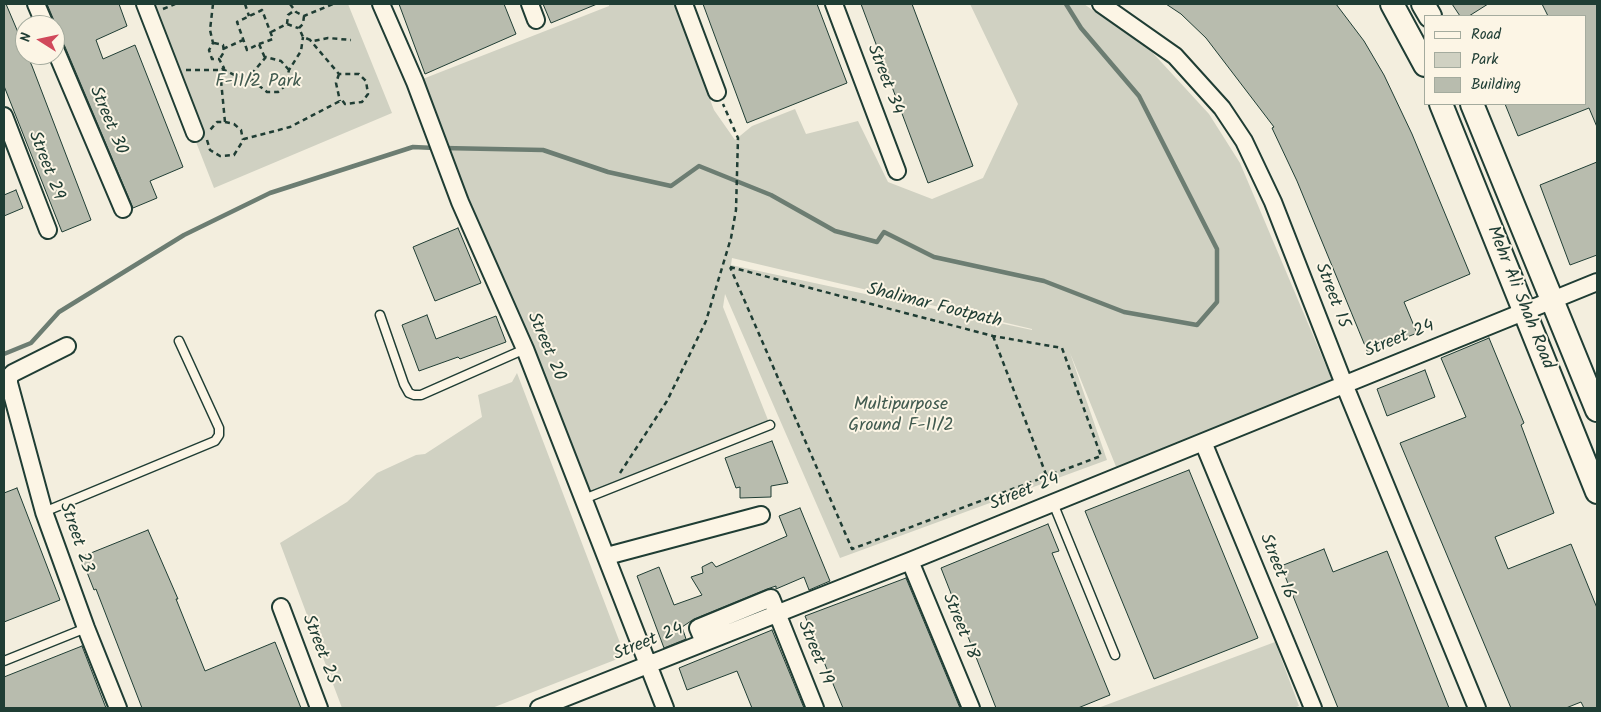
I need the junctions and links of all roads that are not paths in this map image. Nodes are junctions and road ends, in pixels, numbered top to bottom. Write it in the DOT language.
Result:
graph roads {
  1 [pos="145,4"];
  2 [pos="382,4"];
  3 [pos="530,4"];
  4 [pos="684,4"];
  5 [pos="834,4"];
  6 [pos="1101,4"];
  7 [pos="1392,4"];
  8 [pos="1423,4"];
  9 [pos="1429,15"];
  10 [pos="536,20"];
  11 [pos="1424,63"];
  12 [pos="62,65"];
  13 [pos="717,92"];
  14 [pos="1441,105"];
  15 [pos="1472,105"];
  16 [pos="4,116"];
  17 [pos="203,134"];
  18 [pos="897,171"];
  19 [pos="123,209"];
  20 [pos="48,230"];
  21 [pos="1597,282"];
  22 [pos="1553,300"];
  23 [pos="1524,311"];
  24 [pos="380,315"];
  25 [pos="179,341"];
  26 [pos="67,346"];
  27 [pos="525,349"];
  28 [pos="1344,384"];
  29 [pos="1597,410"];
  30 [pos="770,425"];
  31 [pos="1203,442"];
  32 [pos="1597,492"];
  33 [pos="584,499"];
  34 [pos="1053,503"];
  35 [pos="44,512"];
  36 [pos="761,515"];
  37 [pos="607,556"];
  38 [pos="910,561"];
  39 [pos="281,607"];
  40 [pos="776,613"];
  41 [pos="86,628"];
  42 [pos="1115,656"];
  43 [pos="4,661"];
  44 [pos="648,665"];
  45 [pos="118,708"];
  46 [pos="319,708"];
  47 [pos="539,708"];
  48 [pos="665,708"];
  49 [pos="815,708"];
  50 [pos="970,708"];
  51 [pos="1310,708"];
  52 [pos="1477,708"];
  1 -- 17 [label="street"];
  2 -- 27 [label="street, Street 20"];
  3 -- 10 [label="street"];
  4 -- 13 [label="street"];
  5 -- 18 [label="street, Street 34"];
  6 -- 28 [label="street, Street 15"];
  7 -- 11 [label="street"];
  8 -- 9 [label="street"];
  12 -- 19 [label="street, Street 30"];
  14 -- 23 [label="street, Mehr Ali Shah Road"];
  15 -- 22 [label="street, Mehr Ali Shah Road"];
  16 -- 20 [label="street, Street 29"];
  21 -- 22 [label="street, Street 24"];
  22 -- 23 [label="street, Street 24"];
  22 -- 29 [label="street, Mehr Ali Shah Road"];
  23 -- 28 [label="street, Street 24"];
  23 -- 32 [label="street, Mehr Ali Shah Road"];
  24 -- 27 [label="lane"];
  25 -- 35 [label="lane"];
  26 -- 35 [label="street, Street 23"];
  27 -- 33 [label="street, Street 20"];
  28 -- 31 [label="street, Street 24"];
  28 -- 52 [label="street, Street 15"];
  30 -- 33 [label="lane"];
  31 -- 34 [label="street, Street 24"];
  31 -- 51 [label="street, Street 16"];
  33 -- 37 [label="street, Street 20"];
  34 -- 38 [label="street, Street 24"];
  34 -- 42 [label="lane"];
  35 -- 41 [label="street, Street 23"];
  36 -- 37 [label="street"];
  37 -- 44 [label="street, Street 20"];
  38 -- 40 [label="street, Street 24"];
  38 -- 50 [label="street, Street 18"];
  39 -- 46 [label="street, Street 25"];
  40 -- 44 [label="street, Street 24"];
  40 -- 49 [label="street, Street 19"];
  41 -- 43 [label="lane"];
  41 -- 45 [label="street, Street 23"];
  44 -- 47 [label="street, Street 24"];
  44 -- 48 [label="street, Street 20"];
}
